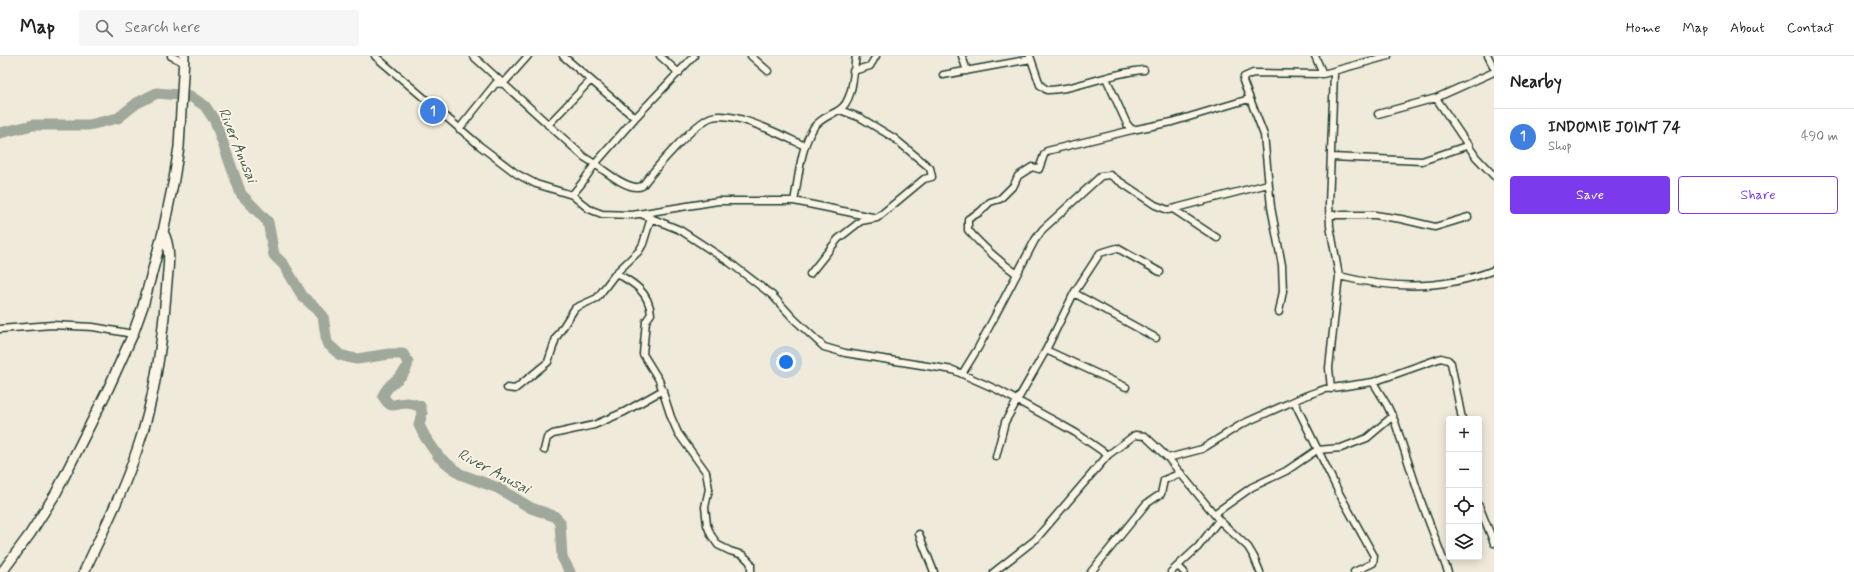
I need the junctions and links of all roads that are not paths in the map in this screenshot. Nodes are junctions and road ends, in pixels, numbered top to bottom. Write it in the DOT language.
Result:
graph roads {
  1 [pos="171,56"];
  2 [pos="375,56"];
  3 [pos="473,56"];
  4 [pos="528,56"];
  5 [pos="563,56"];
  6 [pos="660,56"];
  7 [pos="694,56"];
  8 [pos="751,56"];
  9 [pos="856,56"];
  10 [pos="876,56"];
  11 [pos="962,56"];
  12 [pos="1315,56"];
  13 [pos="1388,56"];
  14 [pos="1488,56"];
  15 [pos="1030,58"];
  16 [pos="184,59"];
  17 [pos="1494,68"];
  18 [pos="967,70"];
  19 [pos="1144,70"];
  20 [pos="768,71"];
  21 [pos="854,71"];
  22 [pos="1494,72"];
  23 [pos="679,73"];
  24 [pos="1334,73"];
  25 [pos="1323,74"];
  26 [pos="943,75"];
  27 [pos="1106,78"];
  28 [pos="590,81"];
  29 [pos="503,84"];
  30 [pos="1436,98"];
  31 [pos="1249,99"];
  32 [pos="840,110"];
  33 [pos="1378,114"];
  34 [pos="635,118"];
  35 [pos="548,125"];
  36 [pos="460,129"];
  37 [pos="1132,130"];
  38 [pos="1469,145"];
  39 [pos="805,146"];
  40 [pos="1331,157"];
  41 [pos="595,164"];
  42 [pos="1494,176"];
  43 [pos="1268,184"];
  44 [pos="572,195"];
  45 [pos="794,201"];
  46 [pos="1172,209"];
  47 [pos="640,214"];
  48 [pos="1330,215"];
  49 [pos="651,218"];
  50 [pos="877,218"];
  51 [pos="1468,218"];
  52 [pos="163,232"];
  53 [pos="1217,238"];
  54 [pos="1494,270"];
  55 [pos="1160,272"];
  56 [pos="616,273"];
  57 [pos="810,274"];
  58 [pos="1017,274"];
  59 [pos="1339,276"];
  60 [pos="1074,293"];
  61 [pos="1280,312"];
  62 [pos="0,329"];
  63 [pos="133,334"];
  64 [pos="1156,338"];
  65 [pos="1046,350"];
  66 [pos="962,374"];
  67 [pos="1373,382"];
  68 [pos="1126,387"];
  69 [pos="507,388"];
  70 [pos="1331,388"];
  71 [pos="663,390"];
  72 [pos="1017,400"];
  73 [pos="1294,401"];
  74 [pos="1393,416"];
  75 [pos="1461,416"];
  76 [pos="544,450"];
  77 [pos="1317,450"];
  78 [pos="1108,455"];
  79 [pos="996,457"];
  80 [pos="1168,458"];
  81 [pos="1181,473"];
  82 [pos="1482,513"];
  83 [pos="1214,514"];
  84 [pos="1219,520"];
  85 [pos="919,534"];
  86 [pos="1494,543"];
  87 [pos="1178,566"];
  88 [pos="2,572"];
  89 [pos="84,572"];
  90 [pos="751,572"];
  91 [pos="934,572"];
  92 [pos="994,572"];
  93 [pos="1091,572"];
  94 [pos="1171,572"];
  95 [pos="1184,572"];
  96 [pos="1260,572"];
  97 [pos="1354,572"];
  98 [pos="1448,572"];
  1 -- 16 [label="street"];
  2 -- 36 [label="street"];
  3 -- 29 [label="street"];
  4 -- 29 [label="street"];
  5 -- 28 [label="street"];
  6 -- 23 [label="street"];
  7 -- 23 [label="street"];
  8 -- 20 [label="street"];
  9 -- 21 [label="street"];
  10 -- 21 [label="street"];
  11 -- 18 [label="street"];
  12 -- 25 [label="street"];
  13 -- 24 [label="street"];
  14 -- 17 [label="street"];
  15 -- 18 [label="street"];
  15 -- 27 [label="street"];
  16 -- 52 [label="main road"];
  18 -- 26 [label="street"];
  19 -- 27 [label="street"];
  21 -- 32 [label="street"];
  22 -- 30 [label="street"];
  23 -- 34 [label="street"];
  24 -- 25 [label="street"];
  24 -- 40 [label="street"];
  25 -- 31 [label="street"];
  27 -- 37 [label="street"];
  28 -- 34 [label="street"];
  28 -- 35 [label="street"];
  29 -- 35 [label="street"];
  29 -- 36 [label="street"];
  30 -- 33 [label="street"];
  30 -- 38 [label="street"];
  31 -- 37 [label="street"];
  31 -- 43 [label="street"];
  32 -- 39 [label="street"];
  32 -- 50 [label="street"];
  34 -- 41 [label="street"];
  35 -- 41 [label="street"];
  36 -- 44 [label="street"];
  37 -- 58 [label="street"];
  38 -- 40 [label="street"];
  38 -- 42 [label="street"];
  39 -- 41 [label="street"];
  39 -- 45 [label="street"];
  40 -- 48 [label="street"];
  41 -- 44 [label="street"];
  43 -- 46 [label="street"];
  43 -- 61 [label="street"];
  44 -- 47 [label="street"];
  45 -- 47 [label="street"];
  45 -- 50 [label="street"];
  46 -- 53 [label="street"];
  46 -- 58 [label="street"];
  47 -- 49 [label="street"];
  48 -- 51 [label="street"];
  48 -- 59 [label="street"];
  49 -- 56 [label="street"];
  49 -- 66 [label="street"];
  50 -- 57 [label="street"];
  52 -- 63 [label="main road"];
  52 -- 89 [label="main road"];
  54 -- 59 [label="street"];
  55 -- 60 [label="street"];
  56 -- 69 [label="street"];
  56 -- 71 [label="street"];
  58 -- 66 [label="street"];
  59 -- 70 [label="street"];
  60 -- 64 [label="street"];
  60 -- 65 [label="street"];
  62 -- 63 [label="street"];
  63 -- 88 [label="main road"];
  65 -- 68 [label="street"];
  65 -- 72 [label="street"];
  66 -- 72 [label="street"];
  67 -- 70 [label="street"];
  67 -- 74 [label="street"];
  67 -- 75 [label="street"];
  70 -- 73 [label="street"];
  71 -- 76 [label="street"];
  71 -- 90 [label="street"];
  72 -- 78 [label="street"];
  72 -- 79 [label="street"];
  73 -- 77 [label="street"];
  73 -- 80 [label="street"];
  74 -- 77 [label="street"];
  74 -- 98 [label="street"];
  77 -- 83 [label="street"];
  77 -- 97 [label="street"];
  78 -- 80 [label="street"];
  78 -- 92 [label="street"];
  80 -- 81 [label="street"];
  81 -- 83 [label="street"];
  81 -- 93 [label="street"];
  82 -- 86 [label="street"];
  83 -- 84 [label="street"];
  84 -- 87 [label="street"];
  84 -- 96 [label="street"];
  85 -- 91 [label="street"];
  87 -- 94 [label="street"];
  87 -- 95 [label="street"];
}
